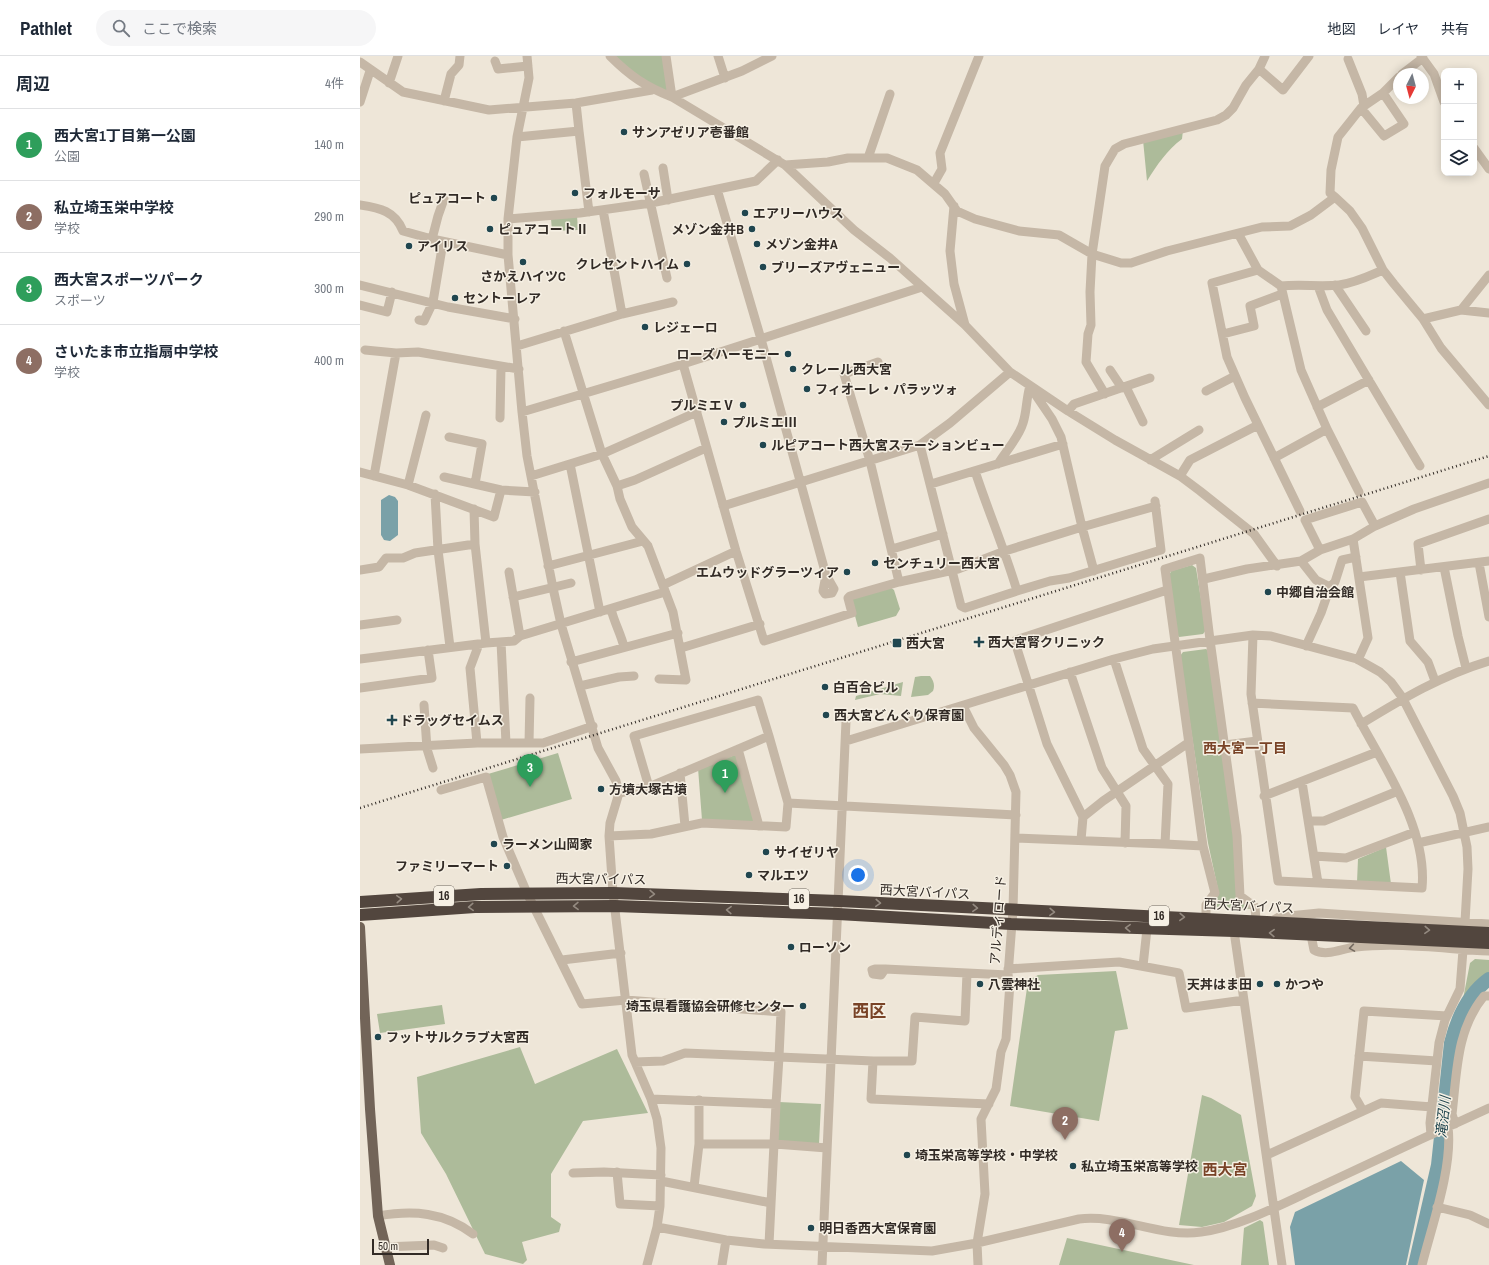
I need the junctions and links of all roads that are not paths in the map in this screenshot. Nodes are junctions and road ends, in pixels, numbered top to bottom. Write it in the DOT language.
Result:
graph roads {
  1 [pos="398,56"];
  2 [pos="460,56"];
  3 [pos="527,56"];
  4 [pos="610,56"];
  5 [pos="666,56"];
  6 [pos="718,56"];
  7 [pos="772,56"];
  8 [pos="980,56"];
  9 [pos="1265,56"];
  10 [pos="1309,56"];
  11 [pos="1348,57"];
  12 [pos="1422,57"];
  13 [pos="495,61"];
  14 [pos="360,62"];
  15 [pos="528,66"];
  16 [pos="1409,68"];
  17 [pos="1259,69"];
  18 [pos="370,71"];
  19 [pos="724,78"];
  20 [pos="1393,82"];
  21 [pos="389,83"];
  22 [pos="652,90"];
  23 [pos="1383,93"];
  24 [pos="890,94"];
  25 [pos="1441,94"];
  26 [pos="672,98"];
  27 [pos="444,101"];
  28 [pos="360,102"];
  29 [pos="576,103"];
  30 [pos="1363,107"];
  31 [pos="523,108"];
  32 [pos="579,131"];
  33 [pos="517,137"];
  34 [pos="1477,152"];
  35 [pos="868,158"];
  36 [pos="782,162"];
  37 [pos="663,168"];
  38 [pos="1489,169"];
  39 [pos="644,174"];
  40 [pos="934,183"];
  41 [pos="717,189"];
  42 [pos="1335,197"];
  43 [pos="444,199"];
  44 [pos="668,200"];
  45 [pos="651,203"];
  46 [pos="360,205"];
  47 [pos="954,206"];
  48 [pos="603,210"];
  49 [pos="589,212"];
  50 [pos="508,219"];
  51 [pos="1239,235"];
  52 [pos="432,239"];
  53 [pos="444,242"];
  54 [pos="1092,254"];
  55 [pos="508,255"];
  56 [pos="1258,270"];
  57 [pos="1383,270"];
  58 [pos="1489,275"];
  59 [pos="667,278"];
  60 [pos="1335,285"];
  61 [pos="360,286"];
  62 [pos="1318,286"];
  63 [pos="922,287"];
  64 [pos="1281,290"];
  65 [pos="392,292"];
  66 [pos="433,302"];
  67 [pos="673,302"];
  68 [pos="360,305"];
  69 [pos="1461,310"];
  70 [pos="1489,313"];
  71 [pos="622,314"];
  72 [pos="515,319"];
  73 [pos="1423,319"];
  74 [pos="420,320"];
  75 [pos="965,325"];
  76 [pos="564,331"];
  77 [pos="1366,331"];
  78 [pos="1223,334"];
  79 [pos="761,339"];
  80 [pos="517,346"];
  81 [pos="365,350"];
  82 [pos="396,353"];
  83 [pos="878,362"];
  84 [pos="683,364"];
  85 [pos="501,367"];
  86 [pos="519,369"];
  87 [pos="1110,370"];
  88 [pos="1010,372"];
  89 [pos="1235,376"];
  90 [pos="1150,378"];
  91 [pos="1369,380"];
  92 [pos="1030,386"];
  93 [pos="1124,388"];
  94 [pos="1206,391"];
  95 [pos="583,394"];
  96 [pos="1105,394"];
  97 [pos="1489,405"];
  98 [pos="1317,407"];
  99 [pos="1068,411"];
  100 [pos="522,412"];
  101 [pos="697,412"];
  102 [pos="426,415"];
  103 [pos="500,418"];
  104 [pos="1143,422"];
  105 [pos="1258,425"];
  106 [pos="1327,429"];
  107 [pos="1199,430"];
  108 [pos="449,438"];
  109 [pos="1063,444"];
  110 [pos="920,445"];
  111 [pos="706,448"];
  112 [pos="602,454"];
  113 [pos="1274,458"];
  114 [pos="1150,460"];
  115 [pos="870,461"];
  116 [pos="570,464"];
  117 [pos="998,464"];
  118 [pos="1420,466"];
  119 [pos="975,470"];
  120 [pos="360,472"];
  121 [pos="374,476"];
  122 [pos="531,476"];
  123 [pos="1180,476"];
  124 [pos="444,477"];
  125 [pos="801,483"];
  126 [pos="1489,483"];
  127 [pos="475,484"];
  128 [pos="931,484"];
  129 [pos="408,485"];
  130 [pos="617,486"];
  131 [pos="501,490"];
  132 [pos="535,492"];
  133 [pos="1359,492"];
  134 [pos="434,494"];
  135 [pos="723,506"];
  136 [pos="474,509"];
  137 [pos="1300,511"];
  138 [pos="1489,519"];
  139 [pos="1375,526"];
  140 [pos="1082,528"];
  141 [pos="943,534"];
  142 [pos="1353,539"];
  143 [pos="642,541"];
  144 [pos="475,544"];
  145 [pos="892,549"];
  146 [pos="438,550"];
  147 [pos="1320,550"];
  148 [pos="736,551"];
  149 [pos="1005,551"];
  150 [pos="588,556"];
  151 [pos="1356,557"];
  152 [pos="1301,561"];
  153 [pos="1489,561"];
  154 [pos="1479,563"];
  155 [pos="548,566"];
  156 [pos="1276,566"];
  157 [pos="1444,567"];
  158 [pos="360,570"];
  159 [pos="1421,570"];
  160 [pos="952,571"];
  161 [pos="1094,571"];
  162 [pos="509,572"];
  163 [pos="1400,572"];
  164 [pos="1359,577"];
  165 [pos="1204,579"];
  166 [pos="899,582"];
  167 [pos="571,583"];
  168 [pos="1330,587"];
  169 [pos="552,588"];
  170 [pos="664,589"];
  171 [pos="1167,590"];
  172 [pos="1017,591"];
  173 [pos="1487,594"];
  174 [pos="850,596"];
  175 [pos="513,597"];
  176 [pos="611,609"];
  177 [pos="600,612"];
  178 [pos="1489,617"];
  179 [pos="397,620"];
  180 [pos="562,624"];
  181 [pos="760,624"];
  182 [pos="360,625"];
  183 [pos="678,633"];
  184 [pos="1254,635"];
  185 [pos="520,636"];
  186 [pos="1210,640"];
  187 [pos="501,642"];
  188 [pos="482,643"];
  189 [pos="1175,646"];
  190 [pos="1306,646"];
  191 [pos="450,647"];
  192 [pos="624,647"];
  193 [pos="681,648"];
  194 [pos="428,650"];
  195 [pos="1114,658"];
  196 [pos="360,659"];
  197 [pos="1358,660"];
  198 [pos="1489,661"];
  199 [pos="571,662"];
  200 [pos="1466,668"];
  201 [pos="1070,672"];
  202 [pos="634,676"];
  203 [pos="659,679"];
  204 [pos="1435,681"];
  205 [pos="1028,685"];
  206 [pos="580,686"];
  207 [pos="360,688"];
  208 [pos="530,698"];
  209 [pos="1402,699"];
  210 [pos="1252,703"];
  211 [pos="424,705"];
  212 [pos="964,706"];
  213 [pos="846,721"];
  214 [pos="1361,724"];
  215 [pos="593,726"];
  216 [pos="769,736"];
  217 [pos="846,741"];
  218 [pos="1257,741"];
  219 [pos="1188,742"];
  220 [pos="477,743"];
  221 [pos="506,743"];
  222 [pos="529,743"];
  223 [pos="1225,745"];
  224 [pos="427,746"];
  225 [pos="360,749"];
  226 [pos="738,749"];
  227 [pos="1376,752"];
  228 [pos="1155,766"];
  229 [pos="433,768"];
  230 [pos="680,773"];
  231 [pos="1302,782"];
  232 [pos="649,787"];
  233 [pos="441,790"];
  234 [pos="1398,791"];
  235 [pos="1116,792"];
  236 [pos="619,793"];
  237 [pos="1264,796"];
  238 [pos="788,803"];
  239 [pos="843,806"];
  240 [pos="1016,814"];
  241 [pos="1083,817"];
  242 [pos="1309,821"];
  243 [pos="685,826"];
  244 [pos="759,826"];
  245 [pos="1489,827"];
  246 [pos="1414,832"];
  247 [pos="1465,832"];
  248 [pos="609,836"];
  249 [pos="1016,838"];
  250 [pos="1081,840"];
  251 [pos="1125,843"];
  252 [pos="1418,843"];
  253 [pos="1165,844"];
  254 [pos="1204,846"];
  255 [pos="1314,856"];
  256 [pos="1318,883"];
  257 [pos="527,893"];
  258 [pos="613,893"];
  259 [pos="839,901"];
  260 [pos="360,902"];
  261 [pos="615,906"];
  262 [pos="534,907"];
  263 [pos="1013,910"];
  264 [pos="838,914"];
  265 [pos="360,915"];
  266 [pos="1206,918"];
  267 [pos="1404,918"];
  268 [pos="1256,920"];
  269 [pos="1272,921"];
  270 [pos="1465,922"];
  271 [pos="1011,924"];
  272 [pos="1489,924"];
  273 [pos="360,927"];
  274 [pos="1147,929"];
  275 [pos="1234,931"];
  276 [pos="1489,933"];
  277 [pos="1311,935"];
  278 [pos="1489,943"];
  279 [pos="1402,946"];
  280 [pos="1463,950"];
  281 [pos="1489,951"];
  282 [pos="620,953"];
  283 [pos="562,960"];
  284 [pos="1143,966"];
  285 [pos="885,969"];
  286 [pos="1008,972"];
  287 [pos="967,973"];
  288 [pos="1489,995"];
  289 [pos="626,1000"];
  290 [pos="1244,1000"];
  291 [pos="1448,1016"];
  292 [pos="1359,1056"];
  293 [pos="779,1057"];
  294 [pos="831,1059"];
  295 [pos="873,1061"];
  296 [pos="1437,1061"];
  297 [pos="636,1062"];
  298 [pos="651,1099"];
  299 [pos="699,1100"];
  300 [pos="776,1104"];
  301 [pos="989,1104"];
  302 [pos="1432,1107"];
  303 [pos="1489,1108"];
  304 [pos="1363,1111"];
  305 [pos="1449,1126"];
  306 [pos="1432,1134"];
  307 [pos="699,1144"];
  308 [pos="775,1144"];
  309 [pos="827,1148"];
  310 [pos="1267,1155"];
  311 [pos="617,1172"];
  312 [pos="573,1173"];
  313 [pos="661,1178"];
  314 [pos="694,1187"];
  315 [pos="771,1203"];
  316 [pos="660,1206"];
  317 [pos="1437,1207"];
  318 [pos="1274,1208"];
  319 [pos="378,1216"];
  320 [pos="1489,1224"];
  321 [pos="657,1227"];
  322 [pos="472,1234"];
  323 [pos="726,1240"];
  324 [pos="977,1243"];
  325 [pos="769,1244"];
  326 [pos="823,1246"];
  327 [pos="384,1247"];
  328 [pos="443,1248"];
  329 [pos="390,1265"];
  330 [pos="647,1265"];
  331 [pos="722,1265"];
  332 [pos="822,1265"];
  333 [pos="978,1265"];
  334 [pos="1282,1265"];
  335 [pos="1422,1265"];
  1 -- 21 [label="street"];
  2 -- 27 [label="street"];
  3 -- 15 [label="street"];
  4 -- 22 [label="street"];
  5 -- 26 [label="street"];
  6 -- 19 [label="street"];
  7 -- 19 [label="street"];
  8 -- 40 [label="street"];
  9 -- 17 [label="street"];
  10 -- 17 [label="street"];
  11 -- 30 [label="street"];
  12 -- 16 [label="street"];
  12 -- 25 [label="street"];
  13 -- 15 [label="street"];
  14 -- 18 [label="street"];
  15 -- 31 [label="street"];
  17 -- 54 [label="street"];
  18 -- 21 [label="street"];
  18 -- 28 [label="street"];
  19 -- 26 [label="street"];
  20 -- 23 [label="street"];
  21 -- 27 [label="street"];
  22 -- 26 [label="street"];
  22 -- 29 [label="street"];
  23 -- 30 [label="street"];
  23 -- 30 [label="street"];
  24 -- 35 [label="street"];
  26 -- 36 [label="street"];
  27 -- 31 [label="street"];
  29 -- 31 [label="street"];
  29 -- 32 [label="street"];
  30 -- 42 [label="street"];
  31 -- 33 [label="street"];
  32 -- 33 [label="street"];
  32 -- 49 [label="street"];
  33 -- 50 [label="street"];
  34 -- 38 [label="street"];
  35 -- 36 [label="street"];
  35 -- 40 [label="street"];
  36 -- 41 [label="street"];
  36 -- 63 [label="street"];
  37 -- 44 [label="street"];
  39 -- 45 [label="street"];
  40 -- 47 [label="street"];
  41 -- 44 [label="street"];
  41 -- 79 [label="street"];
  42 -- 51 [label="street"];
  42 -- 57 [label="street"];
  43 -- 52 [label="street"];
  44 -- 45 [label="street"];
  45 -- 48 [label="street"];
  45 -- 59 [label="street"];
  46 -- 52 [label="street"];
  47 -- 54 [label="street"];
  47 -- 75 [label="street"];
  48 -- 49 [label="street"];
  48 -- 71 [label="street"];
  49 -- 50 [label="street"];
  50 -- 55 [label="street"];
  51 -- 54 [label="street"];
  51 -- 56 [label="street"];
  52 -- 53 [label="street"];
  53 -- 55 [label="street"];
  53 -- 66 [label="street"];
  54 -- 96 [label="street"];
  55 -- 72 [label="street"];
  56 -- 64 [label="street"];
  56 -- 78 [label="street"];
  57 -- 60 [label="street"];
  57 -- 73 [label="street"];
  58 -- 69 [label="street"];
  60 -- 62 [label="street"];
  60 -- 77 [label="street"];
  61 -- 65 [label="street"];
  62 -- 64 [label="street"];
  62 -- 91 [label="street"];
  63 -- 75 [label="street"];
  63 -- 79 [label="street"];
  64 -- 78 [label="street"];
  64 -- 98 [label="street"];
  65 -- 66 [label="street"];
  65 -- 68 [label="street"];
  66 -- 72 [label="street"];
  66 -- 74 [label="street"];
  67 -- 71 [label="street"];
  69 -- 70 [label="street"];
  69 -- 73 [label="street"];
  71 -- 76 [label="street"];
  72 -- 80 [label="street"];
  73 -- 97 [label="street"];
  75 -- 88 [label="street"];
  76 -- 80 [label="street"];
  76 -- 95 [label="street"];
  78 -- 89 [label="street"];
  79 -- 84 [label="street"];
  79 -- 125 [label="street"];
  80 -- 86 [label="street"];
  81 -- 82 [label="street"];
  82 -- 85 [label="street"];
  82 -- 121 [label="street"];
  83 -- 115 [label="street"];
  84 -- 95 [label="street"];
  84 -- 101 [label="street"];
  85 -- 86 [label="street"];
  85 -- 103 [label="street"];
  86 -- 100 [label="street"];
  87 -- 93 [label="street"];
  88 -- 92 [label="street"];
  88 -- 110 [label="street"];
  89 -- 94 [label="street"];
  89 -- 105 [label="street"];
  90 -- 93 [label="street"];
  91 -- 98 [label="street"];
  91 -- 118 [label="street"];
  92 -- 99 [label="street"];
  92 -- 109 [label="street"];
  92 -- 117 [label="street"];
  93 -- 96 [label="street"];
  93 -- 104 [label="street"];
  95 -- 100 [label="street"];
  95 -- 112 [label="street"];
  96 -- 99 [label="street"];
  98 -- 106 [label="street"];
  99 -- 114 [label="street"];
  100 -- 122 [label="street"];
  101 -- 111 [label="street"];
  101 -- 112 [label="street"];
  102 -- 129 [label="street"];
  105 -- 113 [label="street"];
  105 -- 123 [label="street"];
  106 -- 113 [label="street"];
  106 -- 133 [label="street"];
  107 -- 114 [label="street"];
  108 -- 127 [label="street"];
  109 -- 117 [label="street"];
  109 -- 140 [label="street"];
  110 -- 115 [label="street"];
  110 -- 128 [label="street"];
  111 -- 130 [label="street"];
  111 -- 135 [label="street"];
  112 -- 116 [label="street"];
  112 -- 130 [label="street"];
  113 -- 137 [label="street"];
  114 -- 123 [label="street"];
  115 -- 125 [label="street"];
  115 -- 145 [label="street"];
  116 -- 122 [label="street"];
  116 -- 150 [label="street"];
  117 -- 119 [label="street"];
  119 -- 128 [label="street"];
  119 -- 149 [label="street"];
  120 -- 121 [label="street"];
  121 -- 129 [label="street"];
  122 -- 132 [label="street"];
  123 -- 156 [label="street"];
  124 -- 127 [label="street"];
  125 -- 135 [label="street"];
  125 -- 174 [label="street"];
  126 -- 139 [label="street"];
  127 -- 131 [label="street"];
  128 -- 141 [label="street"];
  129 -- 134 [label="street"];
  130 -- 143 [label="street"];
  131 -- 132 [label="street"];
  131 -- 136 [label="street"];
  132 -- 155 [label="street"];
  134 -- 136 [label="street"];
  134 -- 146 [label="street"];
  135 -- 148 [label="street"];
  136 -- 144 [label="street"];
  138 -- 159 [label="street"];
  139 -- 142 [label="street"];
  139 -- 147 [label="street"];
  140 -- 149 [label="street"];
  140 -- 161 [label="street"];
  140 -- 161 [label="street"];
  141 -- 145 [label="street"];
  141 -- 160 [label="street"];
  142 -- 147 [label="street"];
  142 -- 151 [label="street"];
  143 -- 150 [label="street"];
  143 -- 170 [label="street"];
  144 -- 146 [label="street"];
  144 -- 188 [label="street"];
  145 -- 166 [label="street"];
  146 -- 158 [label="street"];
  146 -- 191 [label="street"];
  147 -- 152 [label="street"];
  148 -- 170 [label="street"];
  148 -- 181 [label="street"];
  149 -- 160 [label="street"];
  149 -- 172 [label="street"];
  150 -- 155 [label="street"];
  150 -- 177 [label="street"];
  151 -- 164 [label="street"];
  151 -- 168 [label="street"];
  152 -- 156 [label="street"];
  152 -- 168 [label="street"];
  153 -- 154 [label="street"];
  154 -- 157 [label="street"];
  154 -- 173 [label="street"];
  155 -- 169 [label="street"];
  156 -- 165 [label="street"];
  157 -- 159 [label="street"];
  157 -- 200 [label="street"];
  159 -- 163 [label="street"];
  160 -- 166 [label="street"];
  160 -- 172 [label="street"];
  161 -- 172 [label="street"];
  162 -- 175 [label="street"];
  163 -- 164 [label="street"];
  163 -- 204 [label="street"];
  164 -- 197 [label="street"];
  165 -- 171 [label="street"];
  165 -- 186 [label="street"];
  166 -- 174 [label="street"];
  167 -- 169 [label="street"];
  168 -- 190 [label="street"];
  169 -- 175 [label="street"];
  169 -- 180 [label="street"];
  170 -- 176 [label="street"];
  170 -- 183 [label="street"];
  171 -- 189 [label="street"];
  171 -- 205 [label="street"];
  173 -- 178 [label="street"];
  174 -- 181 [label="street"];
  175 -- 185 [label="street"];
  176 -- 177 [label="street"];
  176 -- 192 [label="street"];
  177 -- 180 [label="street"];
  179 -- 182 [label="street"];
  180 -- 185 [label="street"];
  180 -- 199 [label="street"];
  181 -- 193 [label="street"];
  183 -- 192 [label="street"];
  183 -- 193 [label="street"];
  184 -- 186 [label="street"];
  184 -- 190 [label="street"];
  184 -- 210 [label="street"];
  185 -- 187 [label="street"];
  186 -- 189 [label="street"];
  186 -- 223 [label="street"];
  187 -- 188 [label="street"];
  187 -- 221 [label="street"];
  188 -- 191 [label="street"];
  188 -- 220 [label="street"];
  189 -- 195 [label="street"];
  189 -- 219 [label="street"];
  190 -- 197 [label="street"];
  191 -- 194 [label="street"];
  192 -- 199 [label="street"];
  193 -- 203 [label="street"];
  194 -- 196 [label="street"];
  194 -- 207 [label="street"];
  195 -- 201 [label="street"];
  195 -- 228 [label="street"];
  197 -- 209 [label="street"];
  198 -- 200 [label="street"];
  199 -- 206 [label="street"];
  200 -- 204 [label="street"];
  201 -- 205 [label="street"];
  201 -- 235 [label="street"];
  202 -- 206 [label="street"];
  204 -- 209 [label="street"];
  205 -- 212 [label="street"];
  205 -- 241 [label="street"];
  206 -- 215 [label="street"];
  208 -- 222 [label="street"];
  209 -- 214 [label="street"];
  209 -- 247 [label="street"];
  210 -- 214 [label="street"];
  210 -- 218 [label="street"];
  211 -- 224 [label="street"];
  212 -- 217 [label="street"];
  212 -- 240 [label="street, アルディロード"];
  213 -- 217 [label="street"];
  214 -- 227 [label="street"];
  215 -- 222 [label="street"];
  215 -- 236 [label="street"];
  216 -- 226 [label="street"];
  216 -- 232 [label="street"];
  216 -- 238 [label="street"];
  217 -- 239 [label="street"];
  218 -- 223 [label="street"];
  218 -- 237 [label="street"];
  219 -- 228 [label="street"];
  219 -- 254 [label="street"];
  220 -- 221 [label="street"];
  220 -- 224 [label="street"];
  221 -- 222 [label="street"];
  223 -- 268 [label="street"];
  224 -- 225 [label="street"];
  224 -- 229 [label="street"];
  226 -- 230 [label="street"];
  226 -- 244 [label="street"];
  227 -- 231 [label="street"];
  227 -- 234 [label="street"];
  228 -- 235 [label="street"];
  228 -- 253 [label="street"];
  230 -- 232 [label="street"];
  230 -- 243 [label="street"];
  231 -- 237 [label="street"];
  231 -- 242 [label="street"];
  232 -- 236 [label="street"];
  233 -- 257 [label="street"];
  234 -- 242 [label="street"];
  234 -- 246 [label="street"];
  235 -- 241 [label="street"];
  235 -- 251 [label="street"];
  236 -- 248 [label="street"];
  237 -- 256 [label="street"];
  238 -- 239 [label="street"];
  238 -- 244 [label="street"];
  239 -- 240 [label="street"];
  239 -- 259 [label="street"];
  240 -- 249 [label="street, アルディロード"];
  241 -- 250 [label="street"];
  242 -- 255 [label="street"];
  243 -- 244 [label="street"];
  243 -- 248 [label="street"];
  245 -- 247 [label="street"];
  246 -- 252 [label="street"];
  246 -- 255 [label="street"];
  247 -- 252 [label="street"];
  247 -- 270 [label="street"];
  248 -- 258 [label="street"];
  249 -- 250 [label="street"];
  249 -- 263 [label="street, アルディロード"];
  250 -- 251 [label="street"];
  251 -- 253 [label="street"];
  252 -- 256 [label="street"];
  253 -- 254 [label="street"];
  254 -- 266 [label="street"];
  255 -- 256 [label="street"];
  257 -- 258 [label="highway, 西大宮バイパス / 16"];
  260 -- 257 [label="highway, 西大宮バイパス / 16, one-way"];
  257 -- 262 [label="street"];
  258 -- 259 [label="highway, 西大宮バイパス / 16, one-way"];
  258 -- 261 [label="street"];
  259 -- 263 [label="highway, 西大宮バイパス / 16, one-way"];
  259 -- 264 [label="street"];
  261 -- 262 [label="highway, 西大宮バイパス / 16, one-way"];
  264 -- 261 [label="highway, 西大宮バイパス / 16, one-way"];
  261 -- 282 [label="street"];
  262 -- 265 [label="highway, 西大宮バイパス / 16, one-way"];
  262 -- 283 [label="street"];
  263 -- 266 [label="highway, 西大宮バイパス / 16, one-way"];
  263 -- 271 [label="street, アルディロード"];
  264 -- 271 [label="highway, 西大宮バイパス / 16"];
  264 -- 294 [label="street"];
  266 -- 268 [label="highway, 西大宮バイパス / 16"];
  267 -- 269 [label="street"];
  267 -- 270 [label="street"];
  267 -- 279 [label="street"];
  268 -- 269 [label="highway, 西大宮バイパス / 16"];
  269 -- 276 [label="highway, 西大宮バイパス / 16, one-way"];
  270 -- 272 [label="street"];
  274 -- 271 [label="highway, 西大宮バイパス / 16, one-way"];
  271 -- 286 [label="street, アルディロード"];
  273 -- 319 [label="main road"];
  274 -- 275 [label="highway, 西大宮バイパス / 16"];
  274 -- 284 [label="street"];
  277 -- 275 [label="highway, 西大宮バイパス / 16, one-way"];
  275 -- 290 [label="street"];
  277 -- 278 [label="highway, 西大宮バイパス / 16"];
  279 -- 277 [label="street, one-way"];
  279 -- 280 [label="street"];
  280 -- 281 [label="street"];
  280 -- 291 [label="street"];
  282 -- 283 [label="street"];
  282 -- 289 [label="street"];
  283 -- 289 [label="street"];
  284 -- 286 [label="street"];
  284 -- 290 [label="street"];
  285 -- 287 [label="street"];
  286 -- 287 [label="street"];
  286 -- 301 [label="street, アルディロード"];
  287 -- 295 [label="street"];
  288 -- 305 [label="street"];
  289 -- 293 [label="street"];
  289 -- 297 [label="street"];
  290 -- 310 [label="street"];
  291 -- 292 [label="street"];
  291 -- 296 [label="street"];
  292 -- 296 [label="street"];
  292 -- 304 [label="street"];
  293 -- 294 [label="street"];
  293 -- 297 [label="street"];
  293 -- 300 [label="street"];
  294 -- 295 [label="street"];
  294 -- 309 [label="street"];
  295 -- 301 [label="street"];
  296 -- 302 [label="street"];
  297 -- 298 [label="street"];
  298 -- 299 [label="street"];
  298 -- 313 [label="street"];
  299 -- 300 [label="street"];
  299 -- 307 [label="street"];
  300 -- 308 [label="street"];
  301 -- 324 [label="street, アルディロード"];
  302 -- 304 [label="street"];
  302 -- 306 [label="street"];
  303 -- 305 [label="street"];
  304 -- 310 [label="street"];
  305 -- 306 [label="street"];
  305 -- 317 [label="street"];
  306 -- 318 [label="street"];
  307 -- 308 [label="street"];
  307 -- 314 [label="street"];
  308 -- 309 [label="street"];
  308 -- 315 [label="street"];
  309 -- 326 [label="street"];
  310 -- 318 [label="street"];
  311 -- 312 [label="street"];
  311 -- 313 [label="street"];
  311 -- 316 [label="street"];
  313 -- 314 [label="street"];
  313 -- 316 [label="street"];
  314 -- 315 [label="street"];
  315 -- 325 [label="street"];
  316 -- 321 [label="street"];
  317 -- 320 [label="street"];
  317 -- 335 [label="street"];
  318 -- 324 [label="street"];
  318 -- 334 [label="street"];
  319 -- 322 [label="street"];
  319 -- 327 [label="main road"];
  321 -- 323 [label="street"];
  321 -- 330 [label="street"];
  323 -- 325 [label="street"];
  323 -- 331 [label="street"];
  324 -- 326 [label="street"];
  324 -- 333 [label="street, アルディロード"];
  325 -- 326 [label="street"];
  326 -- 332 [label="street"];
  327 -- 328 [label="street"];
  327 -- 329 [label="main road"];
}
